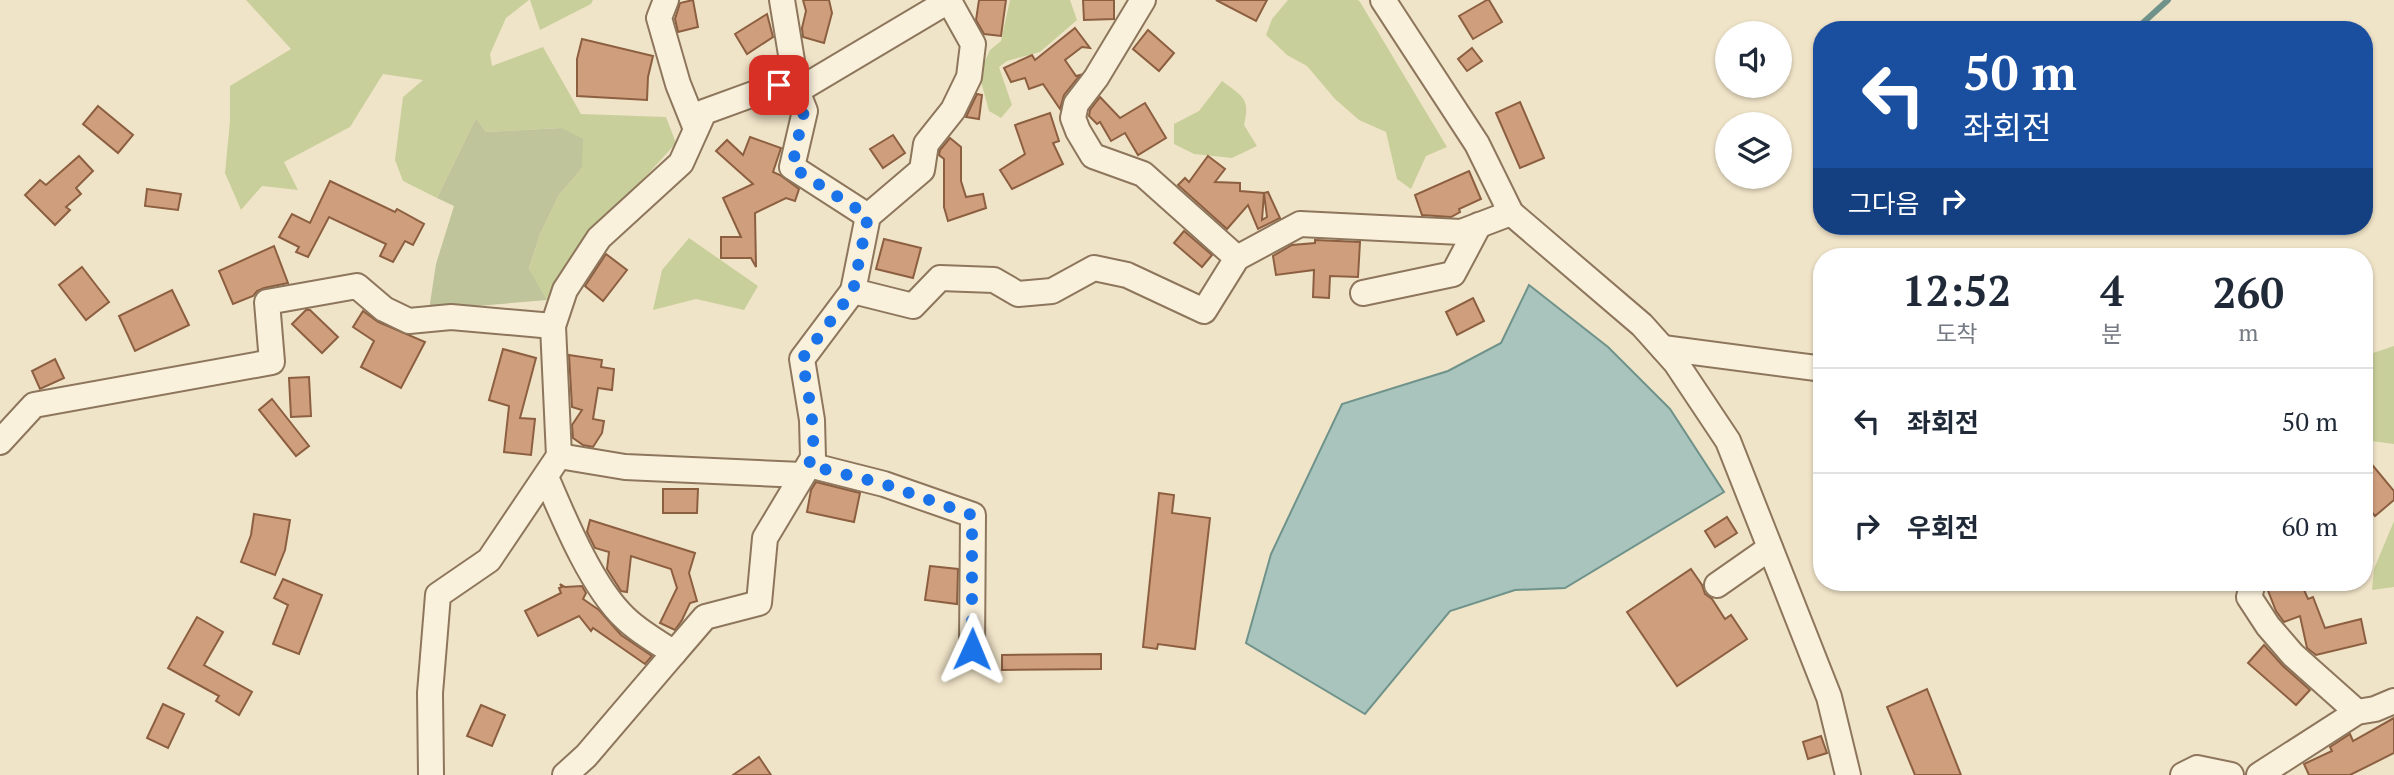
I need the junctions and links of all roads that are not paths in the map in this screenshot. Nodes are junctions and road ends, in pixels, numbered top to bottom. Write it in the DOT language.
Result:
graph roads {
  1 [pos="666,0"];
  2 [pos="782,0"];
  3 [pos="1143,0"];
  4 [pos="1382,0"];
  5 [pos="949,1"];
  6 [pos="797,91"];
  7 [pos="696,129"];
  8 [pos="1511,214"];
  9 [pos="868,216"];
  10 [pos="1479,225"];
  11 [pos="1237,258"];
  12 [pos="853,291"];
  13 [pos="1363,293"];
  14 [pos="553,326"];
  15 [pos="1663,348"];
  16 [pos="1813,368"];
  17 [pos="0,442"];
  18 [pos="559,456"];
  19 [pos="805,470"];
  20 [pos="546,477"];
  21 [pos="1770,548"];
  22 [pos="1717,585"];
  23 [pos="2251,591"];
  24 [pos="972,649"];
  25 [pos="674,653"];
  26 [pos="2394,701"];
  27 [pos="2357,712"];
  28 [pos="430,775"];
  29 [pos="565,775"];
  30 [pos="1848,775"];
  31 [pos="2183,775"];
  32 [pos="2231,775"];
  33 [pos="2259,775"];
  1 -- 7 [label="street"];
  2 -- 6 [label="street"];
  3 -- 11 [label="street"];
  4 -- 8 [label="street"];
  5 -- 6 [label="street"];
  5 -- 9 [label="street"];
  6 -- 7 [label="street"];
  6 -- 9 [label="street"];
  7 -- 14 [label="street"];
  8 -- 10 [label="street"];
  8 -- 15 [label="street"];
  9 -- 12 [label="street"];
  10 -- 11 [label="street"];
  10 -- 13 [label="street"];
  11 -- 12 [label="street"];
  12 -- 19 [label="street"];
  14 -- 17 [label="street"];
  14 -- 18 [label="street"];
  15 -- 16 [label="street"];
  15 -- 21 [label="street"];
  18 -- 19 [label="street"];
  18 -- 20 [label="street"];
  19 -- 24 [label="street"];
  19 -- 25 [label="street"];
  20 -- 25 [label="street"];
  20 -- 28 [label="street"];
  21 -- 22 [label="street"];
  21 -- 30 [label="street"];
  23 -- 27 [label="street"];
  25 -- 29 [label="street"];
  26 -- 27 [label="street"];
  27 -- 33 [label="street"];
  31 -- 32 [label="street"];
}
